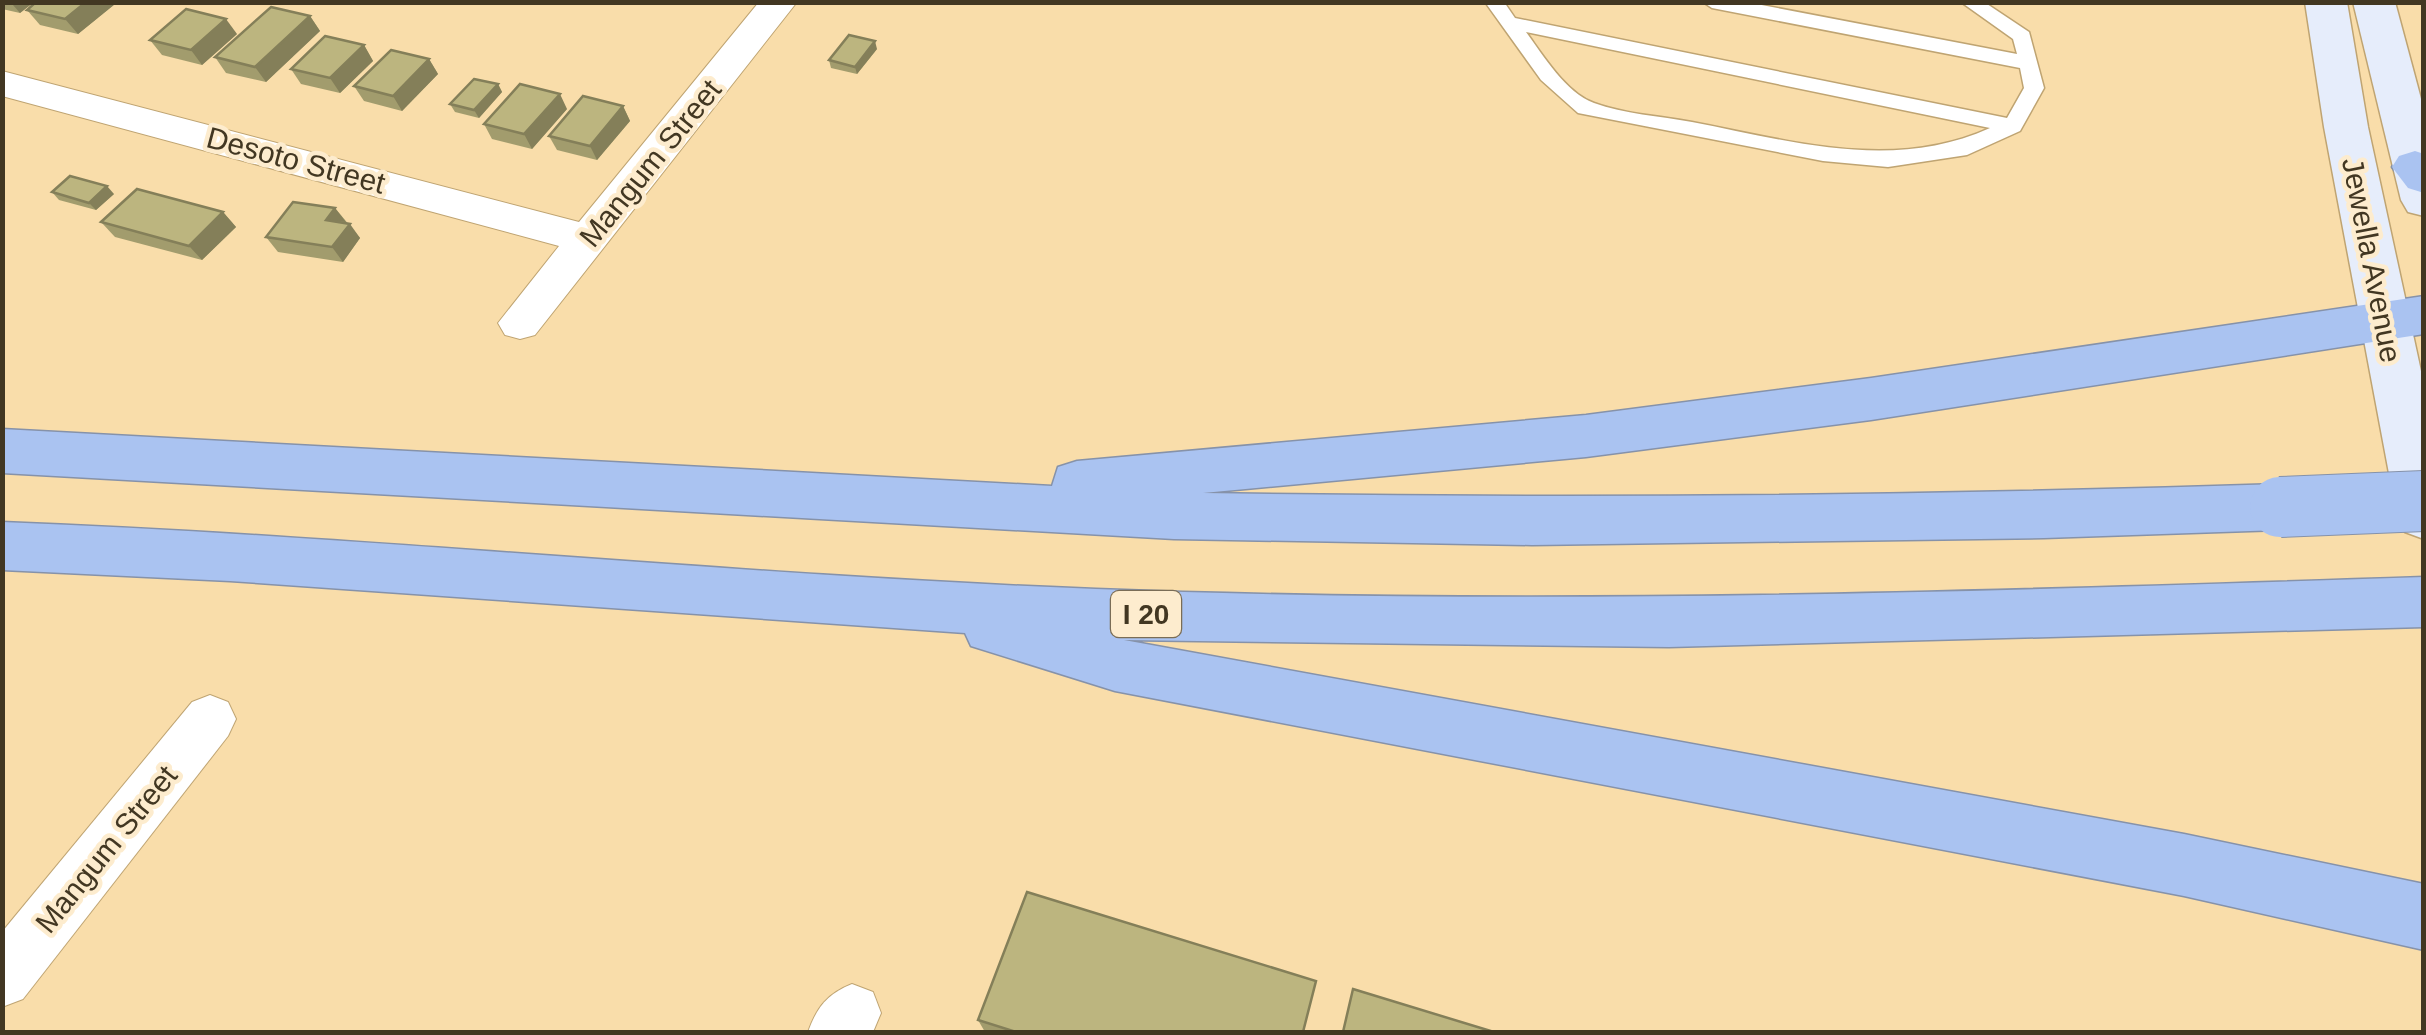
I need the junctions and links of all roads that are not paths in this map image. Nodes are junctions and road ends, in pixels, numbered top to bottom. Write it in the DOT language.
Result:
graph roads {
  1 [pos="779,2"];
  2 [pos="1494,2"];
  3 [pos="1712,2"];
  4 [pos="1970,2"];
  5 [pos="2326,2"];
  6 [pos="2374,2"];
  7 [pos="1507,22"];
  8 [pos="2028,63"];
  9 [pos="2,83"];
  10 [pos="2013,126"];
  11 [pos="2421,182"];
  12 [pos="588,239"];
  13 [pos="2404,318"];
  14 [pos="520,323"];
  15 [pos="2,451"];
  16 [pos="889,501"];
  17 [pos="2424,501"];
  18 [pos="2424,516"];
  19 [pos="2,546"];
  20 [pos="2424,602"];
  21 [pos="916,606"];
  22 [pos="210,719"];
  23 [pos="2424,917"];
  24 [pos="2,978"];
  1 -- 12 [label="street, Mangum Street"];
  2 -- 7 [label="lane"];
  3 -- 8 [label="lane"];
  4 -- 8 [label="lane"];
  5 -- 13 [label="main road, Jewella Avenue"];
  6 -- 11 [label="main road, Jewella Avenue"];
  7 -- 10 [label="lane"];
  7 -- 10 [label="lane"];
  8 -- 10 [label="lane"];
  9 -- 12 [label="street, Desoto Street"];
  12 -- 14 [label="street, Mangum Street"];
  13 -- 16 [label="highway"];
  13 -- 18 [label="main road, Jewella Avenue"];
  15 -- 16 [label="highway"];
  16 -- 17 [label="highway, bridge"];
  19 -- 21 [label="highway, I 20"];
  20 -- 21 [label="highway, I 20"];
  21 -- 23 [label="highway"];
  22 -- 24 [label="street, Mangum Street"];
}
